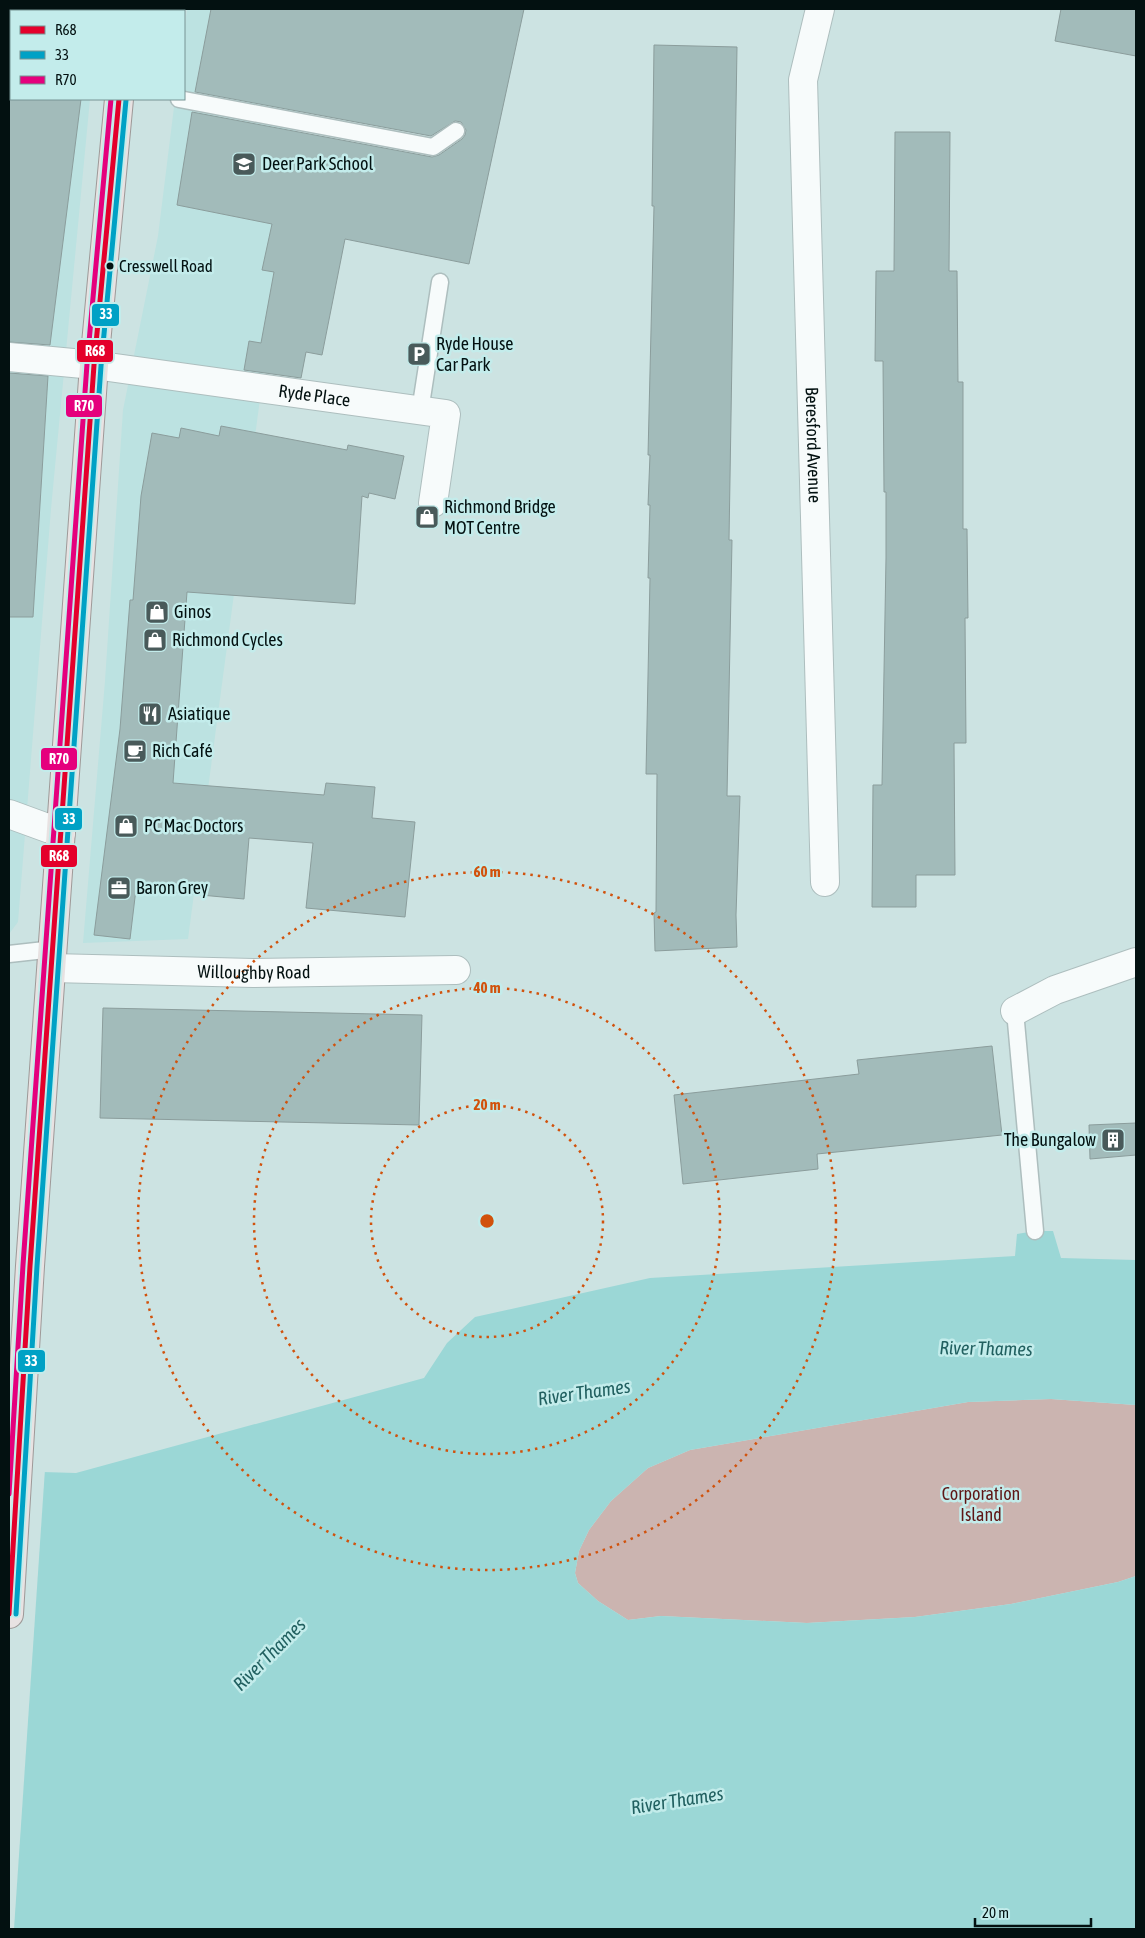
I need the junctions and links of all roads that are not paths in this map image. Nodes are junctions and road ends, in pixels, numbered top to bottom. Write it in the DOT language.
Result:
graph roads {
  1 [pos="820,9"];
  2 [pos="119,100"];
  3 [pos="184,100"];
  4 [pos="456,131"];
  5 [pos="440,282"];
  6 [pos="9,357"];
  7 [pos="94,365"];
  8 [pos="420,411"];
  9 [pos="433,503"];
  10 [pos="9,814"];
  11 [pos="62,833"];
  12 [pos="825,882"];
  13 [pos="9,954"];
  14 [pos="53,959"];
  15 [pos="1136,962"];
  16 [pos="456,970"];
  17 [pos="1015,1010"];
  18 [pos="1035,1231"];
  19 [pos="9,1614"];
  1 -- 12 [label="street, Beresford Avenue"];
  2 -- 7 [label="main road"];
  3 -- 4 [label="lane"];
  5 -- 8 [label="lane"];
  6 -- 7 [label="street"];
  7 -- 8 [label="street, Ryde Place"];
  7 -- 11 [label="main road"];
  8 -- 9 [label="street, Ryde Place"];
  10 -- 11 [label="street"];
  11 -- 14 [label="main road"];
  13 -- 14 [label="lane"];
  14 -- 16 [label="street, Willoughby Road"];
  14 -- 19 [label="main road"];
  15 -- 17 [label="street"];
  17 -- 18 [label="lane"];
}
